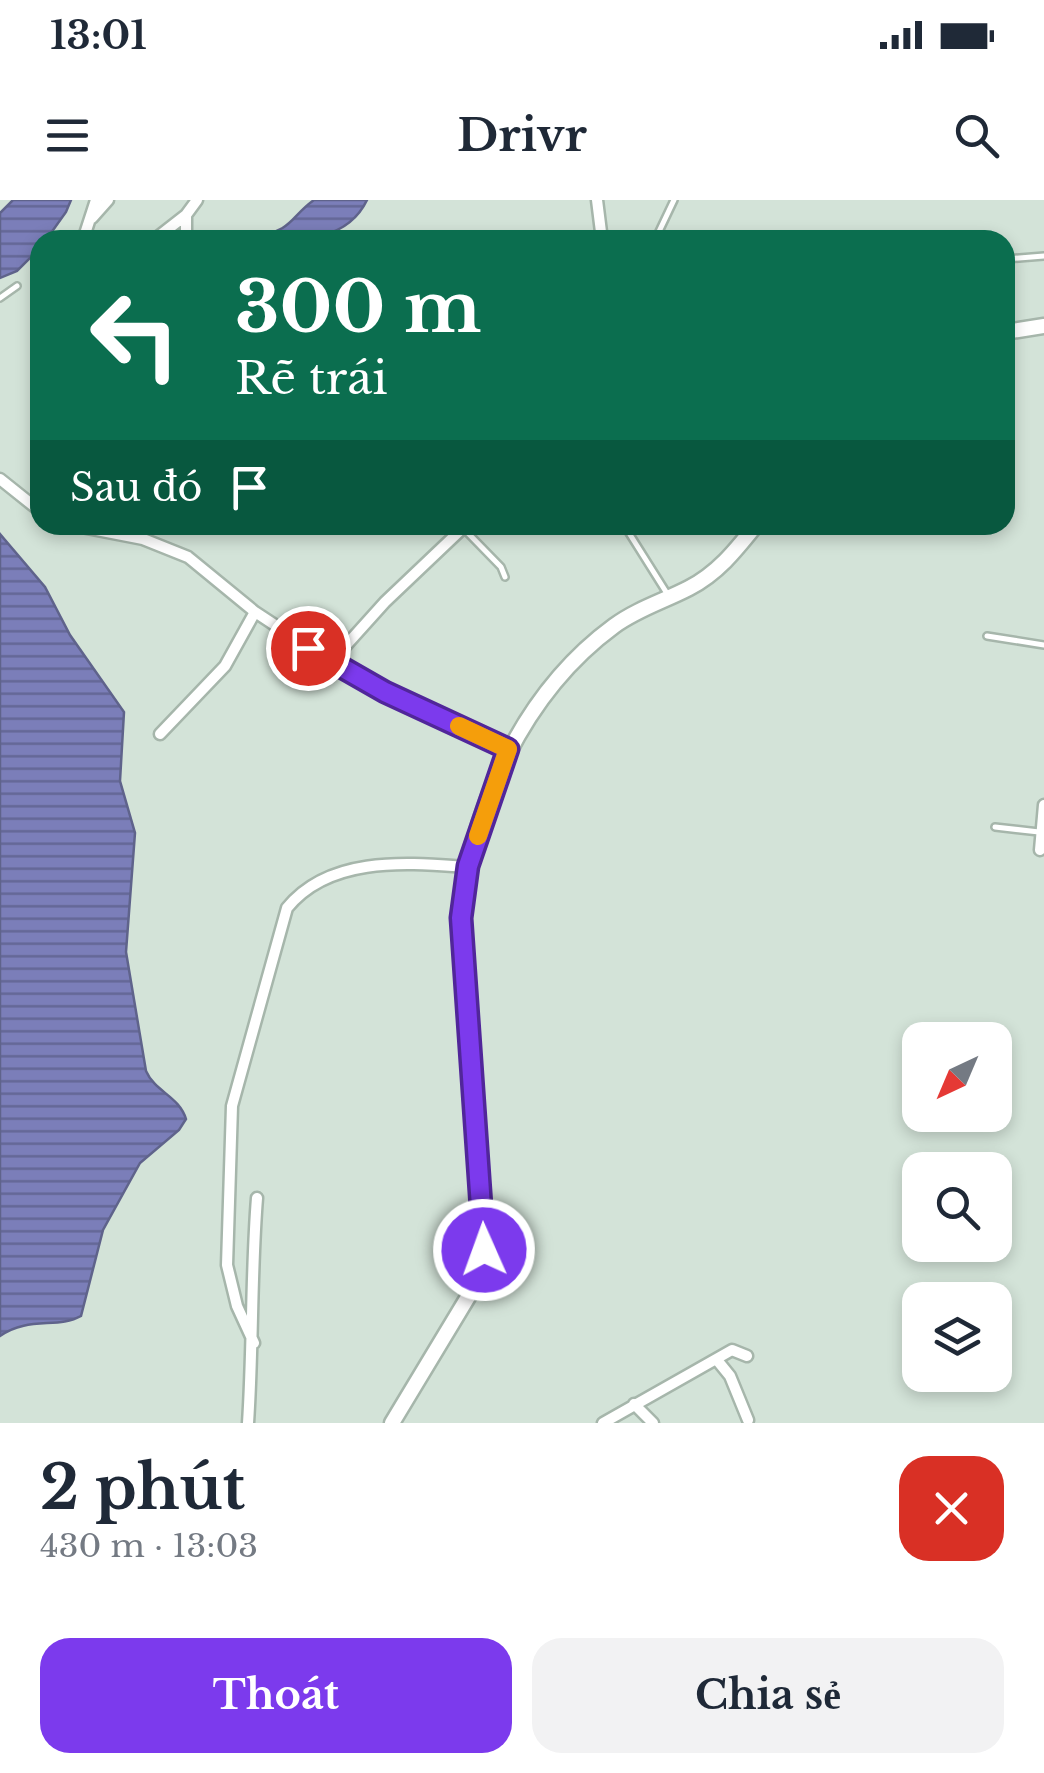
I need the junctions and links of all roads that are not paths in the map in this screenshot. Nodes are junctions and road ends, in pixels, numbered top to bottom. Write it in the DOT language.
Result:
graph roads {
  1 [pos="96,200"];
  2 [pos="108,200"];
  3 [pos="197,200"];
  4 [pos="597,200"];
  5 [pos="674,200"];
  6 [pos="186,215"];
  7 [pos="88,221"];
  8 [pos="86,230"];
  9 [pos="167,230"];
  10 [pos="186,230"];
  11 [pos="601,230"];
  12 [pos="660,230"];
  13 [pos="1044,256"];
  14 [pos="1015,258"];
  15 [pos="17,286"];
  16 [pos="0,298"];
  17 [pos="1044,326"];
  18 [pos="1015,330"];
  19 [pos="0,479"];
  20 [pos="30,503"];
  21 [pos="127,535"];
  22 [pos="456,535"];
  23 [pos="471,535"];
  24 [pos="630,535"];
  25 [pos="748,535"];
  26 [pos="505,577"];
  27 [pos="669,598"];
  28 [pos="255,612"];
  29 [pos="987,636"];
  30 [pos="1044,646"];
  31 [pos="330,662"];
  32 [pos="160,734"];
  33 [pos="508,749"];
  34 [pos="1044,805"];
  35 [pos="995,827"];
  36 [pos="1042,832"];
  37 [pos="1040,850"];
  38 [pos="468,866"];
  39 [pos="258,1198"];
  40 [pos="254,1342"];
  41 [pos="747,1356"];
  42 [pos="717,1360"];
  43 [pos="634,1404"];
  44 [pos="748,1420"];
  45 [pos="248,1423"];
  46 [pos="392,1423"];
  47 [pos="603,1423"];
  48 [pos="653,1423"];
  1 -- 7 [label="street"];
  2 -- 7 [label="street"];
  3 -- 6 [label="street"];
  4 -- 11 [label="street"];
  5 -- 12 [label="lane"];
  6 -- 9 [label="street"];
  6 -- 10 [label="street"];
  7 -- 8 [label="street"];
  13 -- 14 [label="lane"];
  15 -- 16 [label="lane"];
  17 -- 18 [label="street"];
  19 -- 20 [label="street"];
  21 -- 28 [label="street"];
  22 -- 31 [label="street"];
  23 -- 26 [label="lane"];
  24 -- 27 [label="lane"];
  25 -- 27 [label="street"];
  27 -- 33 [label="street"];
  28 -- 31 [label="street"];
  28 -- 32 [label="street"];
  29 -- 30 [label="lane"];
  31 -- 33 [label="street"];
  33 -- 38 [label="street"];
  34 -- 36 [label="street"];
  35 -- 36 [label="lane"];
  36 -- 37 [label="street"];
  38 -- 40 [label="street"];
  38 -- 46 [label="street"];
  39 -- 40 [label="street"];
  40 -- 45 [label="street"];
  41 -- 42 [label="street"];
  42 -- 43 [label="street"];
  42 -- 44 [label="street"];
  43 -- 47 [label="street"];
  43 -- 48 [label="street"];
}
